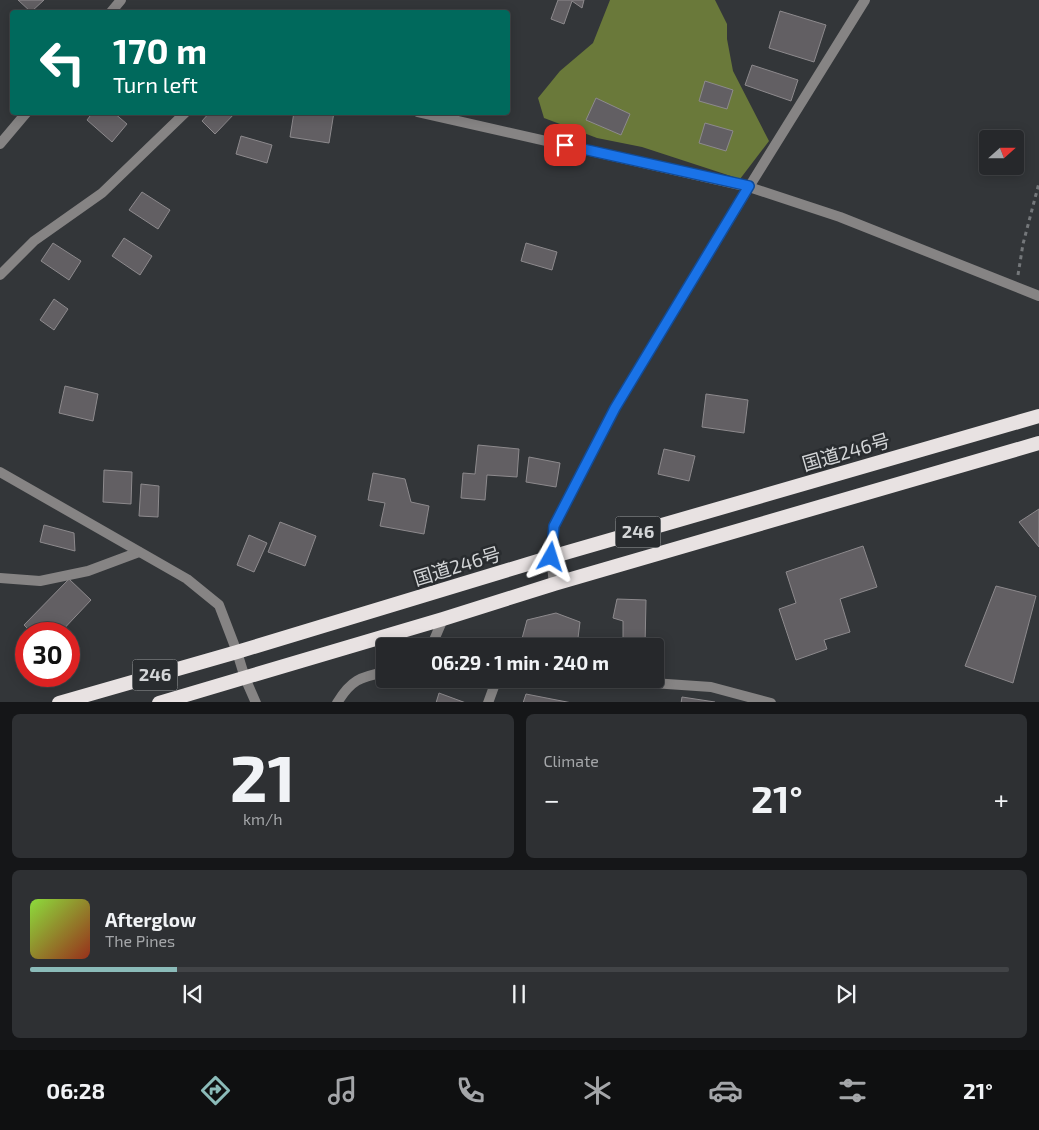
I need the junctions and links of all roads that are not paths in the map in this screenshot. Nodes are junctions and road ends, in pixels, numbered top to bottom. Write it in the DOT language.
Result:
graph roads {
  1 [pos="121,0"];
  2 [pos="865,0"];
  3 [pos="113,10"];
  4 [pos="24,115"];
  5 [pos="183,115"];
  6 [pos="431,115"];
  7 [pos="0,144"];
  8 [pos="749,186"];
  9 [pos="0,275"];
  10 [pos="1039,296"];
  11 [pos="1039,416"];
  12 [pos="1039,443"];
  13 [pos="0,472"];
  14 [pos="139,552"];
  15 [pos="551,557"];
  16 [pos="0,578"];
  17 [pos="554,584"];
  18 [pos="444,619"];
  19 [pos="435,638"];
  20 [pos="237,652"];
  21 [pos="376,674"];
  22 [pos="245,678"];
  23 [pos="664,684"];
  24 [pos="493,688"];
  25 [pos="59,702"];
  26 [pos="159,702"];
  27 [pos="256,702"];
  28 [pos="337,702"];
  29 [pos="488,702"];
  30 [pos="771,702"];
  1 -- 3 [label="street"];
  2 -- 8 [label="street"];
  4 -- 7 [label="street"];
  5 -- 9 [label="street"];
  6 -- 8 [label="street"];
  8 -- 10 [label="street"];
  8 -- 15 [label="street"];
  11 -- 15 [label="highway, 国道246号 / 246"];
  12 -- 17 [label="highway, 246"];
  13 -- 14 [label="street"];
  14 -- 16 [label="street"];
  14 -- 20 [label="street"];
  15 -- 17 [label="street"];
  15 -- 20 [label="highway, 国道246号 / 246"];
  17 -- 18 [label="highway, 246"];
  18 -- 19 [label="street"];
  18 -- 22 [label="highway, 246"];
  20 -- 22 [label="street"];
  20 -- 25 [label="highway, 国道246号 / 246"];
  21 -- 28 [label="street"];
  22 -- 26 [label="highway, 246"];
  22 -- 27 [label="street"];
  23 -- 30 [label="street"];
  24 -- 29 [label="street"];
}
